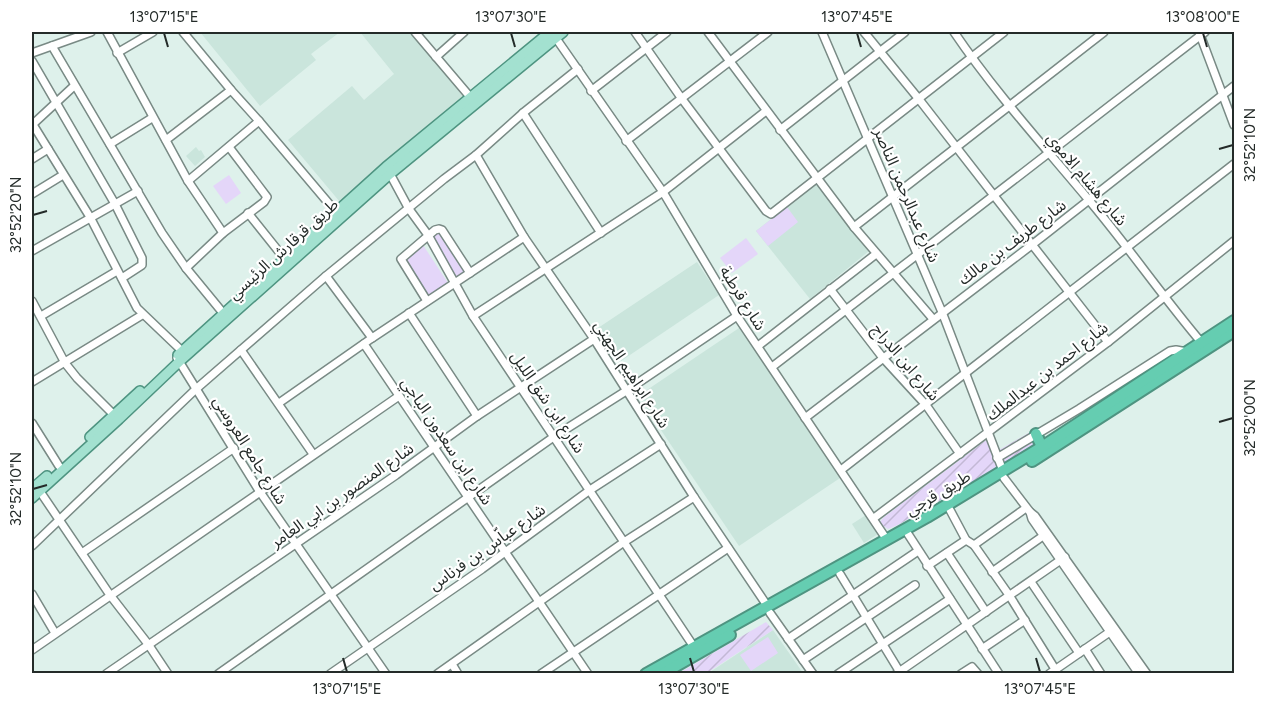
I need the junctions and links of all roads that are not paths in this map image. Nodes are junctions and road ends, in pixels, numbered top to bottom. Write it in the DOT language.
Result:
graph roads {
  1 [pos="91,32"];
  2 [pos="107,32"];
  3 [pos="153,32"];
  4 [pos="183,32"];
  5 [pos="415,32"];
  6 [pos="464,32"];
  7 [pos="635,32"];
  8 [pos="666,32"];
  9 [pos="708,32"];
  10 [pos="768,32"];
  11 [pos="822,32"];
  12 [pos="864,32"];
  13 [pos="905,32"];
  14 [pos="954,32"];
  15 [pos="1004,32"];
  16 [pos="1104,32"];
  17 [pos="555,33"];
  18 [pos="1201,33"];
  19 [pos="52,46"];
  20 [pos="646,47"];
  21 [pos="880,52"];
  22 [pos="32,53"];
  23 [pos="117,53"];
  24 [pos="436,57"];
  25 [pos="971,57"];
  26 [pos="32,60"];
  27 [pos="730,62"];
  28 [pos="578,69"];
  29 [pos="844,79"];
  30 [pos="74,86"];
  31 [pos="1234,86"];
  32 [pos="231,90"];
  33 [pos="591,91"];
  34 [pos="1223,94"];
  35 [pos="471,98"];
  36 [pos="918,98"];
  37 [pos="682,99"];
  38 [pos="55,104"];
  39 [pos="1010,104"];
  40 [pos="766,111"];
  41 [pos="523,113"];
  42 [pos="152,118"];
  43 [pos="259,121"];
  44 [pos="32,124"];
  45 [pos="1234,125"];
  46 [pos="780,130"];
  47 [pos="867,139"];
  48 [pos="166,140"];
  49 [pos="626,141"];
  50 [pos="110,144"];
  51 [pos="229,147"];
  52 [pos="956,147"];
  53 [pos="719,148"];
  54 [pos="48,149"];
  55 [pos="1048,154"];
  56 [pos="476,155"];
  57 [pos="32,159"];
  58 [pos="1234,164"];
  59 [pos="388,171"];
  60 [pos="63,175"];
  61 [pos="817,178"];
  62 [pos="188,181"];
  63 [pos="138,191"];
  64 [pos="663,192"];
  65 [pos="32,194"];
  66 [pos="892,196"];
  67 [pos="995,196"];
  68 [pos="1089,200"];
  69 [pos="115,204"];
  70 [pos="409,209"];
  71 [pos="336,212"];
  72 [pos="248,213"];
  73 [pos="90,218"];
  74 [pos="854,227"];
  75 [pos="223,233"];
  76 [pos="601,233"];
  77 [pos="428,235"];
  78 [pos="524,237"];
  79 [pos="1234,241"];
  80 [pos="1033,244"];
  81 [pos="1127,248"];
  82 [pos="32,251"];
  83 [pos="876,254"];
  84 [pos="917,255"];
  85 [pos="284,258"];
  86 [pos="186,268"];
  87 [pos="545,269"];
  88 [pos="470,273"];
  89 [pos="120,274"];
  90 [pos="893,274"];
  91 [pos="326,276"];
  92 [pos="454,284"];
  93 [pos="830,290"];
  94 [pos="1070,293"];
  95 [pos="1163,297"];
  96 [pos="32,300"];
  97 [pos="427,301"];
  98 [pos="846,310"];
  99 [pos="942,312"];
  100 [pos="223,313"];
  101 [pos="409,313"];
  102 [pos="142,315"];
  103 [pos="41,316"];
  104 [pos="473,316"];
  105 [pos="737,316"];
  106 [pos="933,319"];
  107 [pos="1234,321"];
  108 [pos="1234,331"];
  109 [pos="372,338"];
  110 [pos="594,339"];
  111 [pos="1108,342"];
  112 [pos="1202,342"];
  113 [pos="364,344"];
  114 [pos="758,346"];
  115 [pos="241,350"];
  116 [pos="1187,352"];
  117 [pos="179,356"];
  118 [pos="883,358"];
  119 [pos="65,363"];
  120 [pos="772,367"];
  121 [pos="967,372"];
  122 [pos="32,382"];
  123 [pos="521,386"];
  124 [pos="196,389"];
  125 [pos="626,391"];
  126 [pos="399,396"];
  127 [pos="279,403"];
  128 [pos="926,405"];
  129 [pos="114,415"];
  130 [pos="477,416"];
  131 [pos="805,418"];
  132 [pos="32,423"];
  133 [pos="989,433"];
  134 [pos="1036,434"];
  135 [pos="555,436"];
  136 [pos="661,444"];
  137 [pos="432,447"];
  138 [pos="1042,447"];
  139 [pos="234,448"];
  140 [pos="313,454"];
  141 [pos="960,454"];
  142 [pos="997,458"];
  143 [pos="59,466"];
  144 [pos="841,470"];
  145 [pos="1003,475"];
  146 [pos="36,488"];
  147 [pos="590,490"];
  148 [pos="260,492"];
  149 [pos="694,497"];
  150 [pos="32,498"];
  151 [pos="469,498"];
  152 [pos="950,510"];
  153 [pos="1028,510"];
  154 [pos="59,518"];
  155 [pos="874,518"];
  156 [pos="908,534"];
  157 [pos="1043,536"];
  158 [pos="887,540"];
  159 [pos="966,540"];
  160 [pos="624,542"];
  161 [pos="974,544"];
  162 [pos="295,545"];
  163 [pos="32,546"];
  164 [pos="728,548"];
  165 [pos="506,551"];
  166 [pos="918,551"];
  167 [pos="82,553"];
  168 [pos="947,553"];
  169 [pos="1063,559"];
  170 [pos="927,566"];
  171 [pos="992,572"];
  172 [pos="840,574"];
  173 [pos="1031,582"];
  174 [pos="915,585"];
  175 [pos="658,593"];
  176 [pos="32,594"];
  177 [pos="853,594"];
  178 [pos="331,595"];
  179 [pos="1009,595"];
  180 [pos="110,596"];
  181 [pos="950,599"];
  182 [pos="539,602"];
  183 [pos="769,610"];
  184 [pos="986,612"];
  185 [pos="866,618"];
  186 [pos="1025,620"];
  187 [pos="966,625"];
  188 [pos="1113,630"];
  189 [pos="56,633"];
  190 [pos="788,639"];
  191 [pos="148,644"];
  192 [pos="884,645"];
  193 [pos="367,646"];
  194 [pos="694,647"];
  195 [pos="982,649"];
  196 [pos="32,650"];
  197 [pos="573,651"];
  198 [pos="1082,651"];
  199 [pos="803,660"];
  200 [pos="452,664"];
  201 [pos="1052,671"];
  202 [pos="899,673"];
  203 [pos="106,674"];
  204 [pos="168,674"];
  205 [pos="218,674"];
  206 [pos="330,674"];
  207 [pos="386,674"];
  208 [pos="437,674"];
  209 [pos="458,674"];
  210 [pos="541,674"];
  211 [pos="588,674"];
  212 [pos="646,674"];
  213 [pos="662,674"];
  214 [pos="813,674"];
  215 [pos="838,674"];
  216 [pos="961,674"];
  217 [pos="978,674"];
  218 [pos="999,674"];
  219 [pos="1101,674"];
  220 [pos="1139,674"];
  221 [pos="1147,674"];
  1 -- 19 [label="street"];
  2 -- 23 [label="street"];
  3 -- 23 [label="street"];
  4 -- 32 [label="street"];
  5 -- 24 [label="street"];
  6 -- 24 [label="street"];
  7 -- 20 [label="street"];
  8 -- 20 [label="street"];
  9 -- 27 [label="street"];
  10 -- 27 [label="street"];
  11 -- 29 [label="street, شارع عبدالرحمن الناصر"];
  12 -- 21 [label="street"];
  13 -- 21 [label="street"];
  14 -- 25 [label="street, شارع هشام الاموي"];
  15 -- 25 [label="street"];
  16 -- 39 [label="street"];
  17 -- 28 [label="street, شارع قرطبة"];
  17 -- 35 [label="main road, طريق قرقارش الرئيسي"];
  17 -- 59 [label="main road, طريق قرقارش الرئيسي"];
  18 -- 34 [label="street"];
  18 -- 55 [label="street"];
  19 -- 22 [label="street"];
  19 -- 30 [label="street"];
  20 -- 33 [label="street"];
  20 -- 37 [label="street"];
  21 -- 29 [label="street"];
  21 -- 36 [label="street"];
  23 -- 42 [label="street"];
  24 -- 35 [label="street"];
  25 -- 36 [label="street"];
  25 -- 39 [label="street, شارع هشام الاموي"];
  26 -- 38 [label="street"];
  27 -- 37 [label="street"];
  27 -- 40 [label="street"];
  28 -- 33 [label="street, شارع قرطبة"];
  28 -- 41 [label="street"];
  29 -- 46 [label="street"];
  29 -- 47 [label="street, شارع عبدالرحمن الناصر"];
  30 -- 38 [label="street"];
  30 -- 50 [label="street"];
  31 -- 34 [label="street, شارع طريف بن مالك"];
  32 -- 43 [label="street"];
  32 -- 48 [label="street"];
  33 -- 49 [label="street, شارع قرطبة"];
  34 -- 45 [label="street"];
  34 -- 68 [label="street, شارع طريف بن مالك"];
  35 -- 59 [label="main road, طريق قرقارش الرئيسي"];
  36 -- 47 [label="street"];
  36 -- 52 [label="street"];
  37 -- 49 [label="street"];
  37 -- 53 [label="street"];
  38 -- 44 [label="street"];
  38 -- 69 [label="street"];
  39 -- 52 [label="street"];
  39 -- 55 [label="street, شارع هشام الاموي"];
  40 -- 46 [label="street"];
  40 -- 53 [label="street"];
  41 -- 56 [label="street"];
  41 -- 76 [label="street"];
  42 -- 48 [label="street"];
  42 -- 50 [label="street"];
  43 -- 51 [label="street"];
  43 -- 71 [label="street"];
  44 -- 54 [label="street, شارع جامع العروسي"];
  46 -- 61 [label="street"];
  47 -- 61 [label="street"];
  47 -- 66 [label="street, شارع عبدالرحمن الناصر"];
  48 -- 62 [label="street"];
  49 -- 64 [label="street, شارع قرطبة"];
  50 -- 63 [label="street"];
  51 -- 62 [label="street"];
  51 -- 72 [label="street"];
  52 -- 66 [label="street"];
  52 -- 67 [label="street"];
  53 -- 61 [label="street"];
  53 -- 64 [label="street"];
  54 -- 57 [label="street"];
  54 -- 60 [label="street, شارع جامع العروسي"];
  55 -- 67 [label="street"];
  55 -- 68 [label="street, شارع هشام الاموي"];
  56 -- 70 [label="street"];
  56 -- 78 [label="street, شارع ابراهيم الجهني"];
  58 -- 81 [label="street"];
  59 -- 70 [label="street, شارع ابن شق الليل"];
  59 -- 71 [label="main road, طريق قرقارش الرئيسي"];
  59 -- 117 [label="main road, طريق قرقارش الرئيسي"];
  60 -- 65 [label="street"];
  60 -- 73 [label="street, شارع جامع العروسي"];
  61 -- 74 [label="street"];
  62 -- 75 [label="street"];
  63 -- 69 [label="street"];
  63 -- 86 [label="street"];
  64 -- 76 [label="street"];
  64 -- 105 [label="street, شارع قرطبة"];
  66 -- 74 [label="street"];
  66 -- 84 [label="street, شارع عبدالرحمن الناصر"];
  67 -- 80 [label="street"];
  67 -- 84 [label="street"];
  68 -- 80 [label="street, شارع طريف بن مالك"];
  68 -- 81 [label="street, شارع هشام الاموي"];
  69 -- 73 [label="street"];
  69 -- 89 [label="street"];
  70 -- 77 [label="street, شارع ابن شق الليل"];
  70 -- 91 [label="street"];
  71 -- 85 [label="main road, طريق قرقارش الرئيسي"];
  72 -- 75 [label="street"];
  72 -- 85 [label="street"];
  73 -- 82 [label="street"];
  73 -- 89 [label="street, شارع جامع العروسي"];
  74 -- 83 [label="street"];
  75 -- 86 [label="street"];
  76 -- 87 [label="street"];
  77 -- 88 [label="street"];
  77 -- 92 [label="street, شارع ابن شق الليل"];
  77 -- 97 [label="street"];
  78 -- 87 [label="street, شارع ابراهيم الجهني"];
  78 -- 88 [label="street"];
  79 -- 95 [label="street, شارع احمد بن عبدالملك"];
  80 -- 94 [label="street"];
  80 -- 99 [label="street, شارع طريف بن مالك"];
  81 -- 94 [label="street"];
  81 -- 95 [label="street, شارع هشام الاموي"];
  83 -- 90 [label="street"];
  83 -- 93 [label="street"];
  84 -- 90 [label="street"];
  84 -- 99 [label="street, شارع عبدالرحمن الناصر"];
  85 -- 100 [label="main road, طريق قرقارش الرئيسي"];
  86 -- 100 [label="street"];
  87 -- 104 [label="street"];
  87 -- 110 [label="street, شارع ابراهيم الجهني"];
  88 -- 92 [label="street"];
  89 -- 102 [label="street, شارع جامع العروسي"];
  89 -- 103 [label="street"];
  90 -- 98 [label="street"];
  90 -- 106 [label="street"];
  91 -- 109 [label="street"];
  91 -- 115 [label="street"];
  92 -- 97 [label="street"];
  92 -- 104 [label="street, شارع ابن شق الليل"];
  93 -- 98 [label="street, شارع ابن الدراج"];
  93 -- 114 [label="street"];
  94 -- 111 [label="street"];
  94 -- 121 [label="street"];
  95 -- 111 [label="street, شارع احمد بن عبدالملك"];
  95 -- 112 [label="street, شارع هشام الاموي"];
  96 -- 103 [label="street"];
  97 -- 101 [label="street"];
  98 -- 118 [label="street, شارع ابن الدراج"];
  98 -- 120 [label="street"];
  99 -- 106 [label="street, شارع طريف بن مالك"];
  99 -- 121 [label="street, شارع عبدالرحمن الناصر"];
  100 -- 117 [label="main road, طريق قرقارش الرئيسي"];
  101 -- 109 [label="street"];
  101 -- 130 [label="street"];
  102 -- 117 [label="street, شارع جامع العروسي"];
  102 -- 119 [label="street"];
  103 -- 119 [label="street"];
  104 -- 123 [label="street, شارع ابن شق الليل"];
  105 -- 114 [label="street, شارع قرطبة"];
  105 -- 125 [label="street"];
  106 -- 118 [label="street, شارع طريف بن مالك"];
  107 -- 112 [label="highway, طريق قرجي"];
  108 -- 145 [label="highway, طريق قرجي"];
  109 -- 113 [label="street"];
  110 -- 123 [label="street, شارع المنصور بن ابي العامر"];
  110 -- 125 [label="street, شارع ابراهيم الجهني"];
  111 -- 133 [label="street, شارع احمد بن عبدالملك"];
  112 -- 116 [label="highway, طريق قرجي"];
  113 -- 126 [label="street, شارع ابن سعدون الباجي"];
  113 -- 127 [label="street"];
  114 -- 120 [label="street, شارع قرطبة"];
  115 -- 124 [label="street"];
  115 -- 127 [label="street"];
  116 -- 134 [label="street"];
  116 -- 138 [label="highway, طريق قرجي"];
  117 -- 124 [label="street, شارع جامع العروسي"];
  117 -- 129 [label="main road, طريق قرقارش الرئيسي"];
  117 -- 146 [label="main road, طريق قرقارش الرئيسي"];
  118 -- 128 [label="street, شارع ابن الدراج"];
  118 -- 131 [label="street, شارع طريف بن مالك"];
  119 -- 122 [label="street"];
  119 -- 129 [label="street"];
  120 -- 131 [label="street, شارع قرطبة"];
  121 -- 128 [label="street"];
  121 -- 133 [label="street, شارع عبدالرحمن الناصر"];
  123 -- 130 [label="street, شارع المنصور بن ابي العامر"];
  123 -- 135 [label="street, شارع ابن شق الليل"];
  124 -- 139 [label="street, شارع جامع العروسي"];
  124 -- 154 [label="street"];
  125 -- 135 [label="street"];
  125 -- 136 [label="street, شارع ابراهيم الجهني"];
  126 -- 137 [label="street, شارع ابن سعدون الباجي"];
  126 -- 140 [label="street"];
  127 -- 140 [label="street"];
  128 -- 141 [label="street, شارع ابن الدراج"];
  128 -- 144 [label="street"];
  129 -- 143 [label="main road, طريق قرقارش الرئيسي"];
  130 -- 137 [label="street, شارع المنصور بن ابي العامر"];
  131 -- 144 [label="street, شارع قرطبة"];
  132 -- 143 [label="street"];
  133 -- 141 [label="street, شارع احمد بن عبدالملك"];
  133 -- 142 [label="street, شارع عبدالرحمن الناصر"];
  134 -- 138 [label="highway"];
  134 -- 142 [label="street"];
  135 -- 147 [label="street, شارع ابن شق الليل"];
  135 -- 151 [label="street"];
  136 -- 147 [label="street, شارع عباّس بن فرناس"];
  136 -- 149 [label="street, شارع ابراهيم الجهني"];
  137 -- 151 [label="street, شارع ابن سعدون الباجي"];
  137 -- 162 [label="street, شارع المنصور بن ابي العامر"];
  138 -- 145 [label="highway, طريق قرجي"];
  139 -- 148 [label="street, شارع جامع العروسي"];
  139 -- 167 [label="street"];
  140 -- 148 [label="street"];
  141 -- 155 [label="street, شارع احمد بن عبدالملك"];
  142 -- 145 [label="street, شارع عبدالرحمن الناصر"];
  143 -- 146 [label="main road, طريق قرقارش الرئيسي"];
  144 -- 155 [label="street, شارع قرطبة"];
  145 -- 152 [label="highway, طريق قرجي"];
  145 -- 153 [label="street, شارع عبدالرحمن الناصر"];
  145 -- 158 [label="highway, طريق قرجي"];
  146 -- 150 [label="main road, طريق قرقارش الرئيسي"];
  146 -- 154 [label="street"];
  147 -- 160 [label="street, شارع ابن شق الليل"];
  147 -- 165 [label="street, شارع عباّس بن فرناس"];
  148 -- 162 [label="street, شارع جامع العروسي"];
  148 -- 180 [label="street"];
  149 -- 160 [label="street"];
  149 -- 164 [label="street, شارع ابراهيم الجهني"];
  151 -- 165 [label="street, شارع ابن سعدون الباجي"];
  151 -- 178 [label="street"];
  152 -- 156 [label="highway, طريق قرجي"];
  152 -- 159 [label="street"];
  153 -- 157 [label="street"];
  153 -- 161 [label="street"];
  153 -- 169 [label="street"];
  154 -- 163 [label="street"];
  154 -- 167 [label="street"];
  155 -- 158 [label="street, شارع قرطبة"];
  156 -- 166 [label="street"];
  156 -- 172 [label="highway, طريق قرجي"];
  157 -- 169 [label="street"];
  157 -- 171 [label="street"];
  158 -- 183 [label="highway, طريق قرجي"];
  159 -- 161 [label="street"];
  159 -- 168 [label="street"];
  160 -- 175 [label="street, شارع ابن شق الليل"];
  160 -- 182 [label="street"];
  161 -- 171 [label="street"];
  162 -- 178 [label="street, شارع جامع العروسي"];
  162 -- 191 [label="street, شارع المنصور بن ابي العامر"];
  164 -- 175 [label="street"];
  164 -- 183 [label="street, شارع ابراهيم الجهني"];
  165 -- 182 [label="street, شارع ابن سعدون الباجي"];
  165 -- 193 [label="street, شارع عباّس بن فرناس"];
  166 -- 170 [label="street"];
  166 -- 177 [label="street"];
  167 -- 180 [label="street"];
  168 -- 170 [label="street"];
  168 -- 184 [label="street"];
  169 -- 173 [label="street"];
  169 -- 188 [label="street"];
  170 -- 181 [label="street"];
  171 -- 179 [label="street"];
  172 -- 177 [label="street"];
  172 -- 183 [label="highway, طريق قرجي"];
  173 -- 179 [label="street"];
  173 -- 198 [label="street"];
  174 -- 185 [label="street"];
  175 -- 194 [label="street, شارع ابن شق الليل"];
  175 -- 197 [label="street"];
  176 -- 189 [label="street"];
  177 -- 185 [label="street"];
  177 -- 190 [label="street"];
  178 -- 193 [label="street, شارع جامع العروسي"];
  178 -- 205 [label="street"];
  179 -- 184 [label="street"];
  179 -- 186 [label="street"];
  180 -- 189 [label="street"];
  180 -- 191 [label="street"];
  181 -- 187 [label="street"];
  181 -- 192 [label="street"];
  182 -- 197 [label="street, شارع ابن سعدون الباجي"];
  182 -- 200 [label="street"];
  183 -- 190 [label="street, شارع ابراهيم الجهني"];
  183 -- 194 [label="highway, طريق قرجي"];
  183 -- 213 [label="highway, طريق قرجي"];
  184 -- 187 [label="street"];
  185 -- 192 [label="street"];
  185 -- 199 [label="street"];
  186 -- 195 [label="street"];
  186 -- 201 [label="street"];
  187 -- 195 [label="street"];
  187 -- 202 [label="street"];
  188 -- 198 [label="street"];
  188 -- 220 [label="street"];
  188 -- 221 [label="street"];
  189 -- 196 [label="street"];
  190 -- 199 [label="street, شارع ابراهيم الجهني"];
  191 -- 203 [label="street, شارع المنصور بن ابي العامر"];
  191 -- 204 [label="street"];
  192 -- 202 [label="street"];
  192 -- 215 [label="street"];
  193 -- 206 [label="street, شارع عباّس بن فرناس"];
  193 -- 207 [label="street, شارع جامع العروسي"];
  194 -- 212 [label="highway, طريق قرجي"];
  195 -- 218 [label="street"];
  197 -- 210 [label="street"];
  197 -- 211 [label="street, شارع ابن سعدون الباجي"];
  198 -- 201 [label="street"];
  198 -- 219 [label="street"];
  199 -- 214 [label="street, شارع ابراهيم الجهني"];
  200 -- 208 [label="street"];
  200 -- 209 [label="street"];
  216 -- 217 [label="street"];
}
